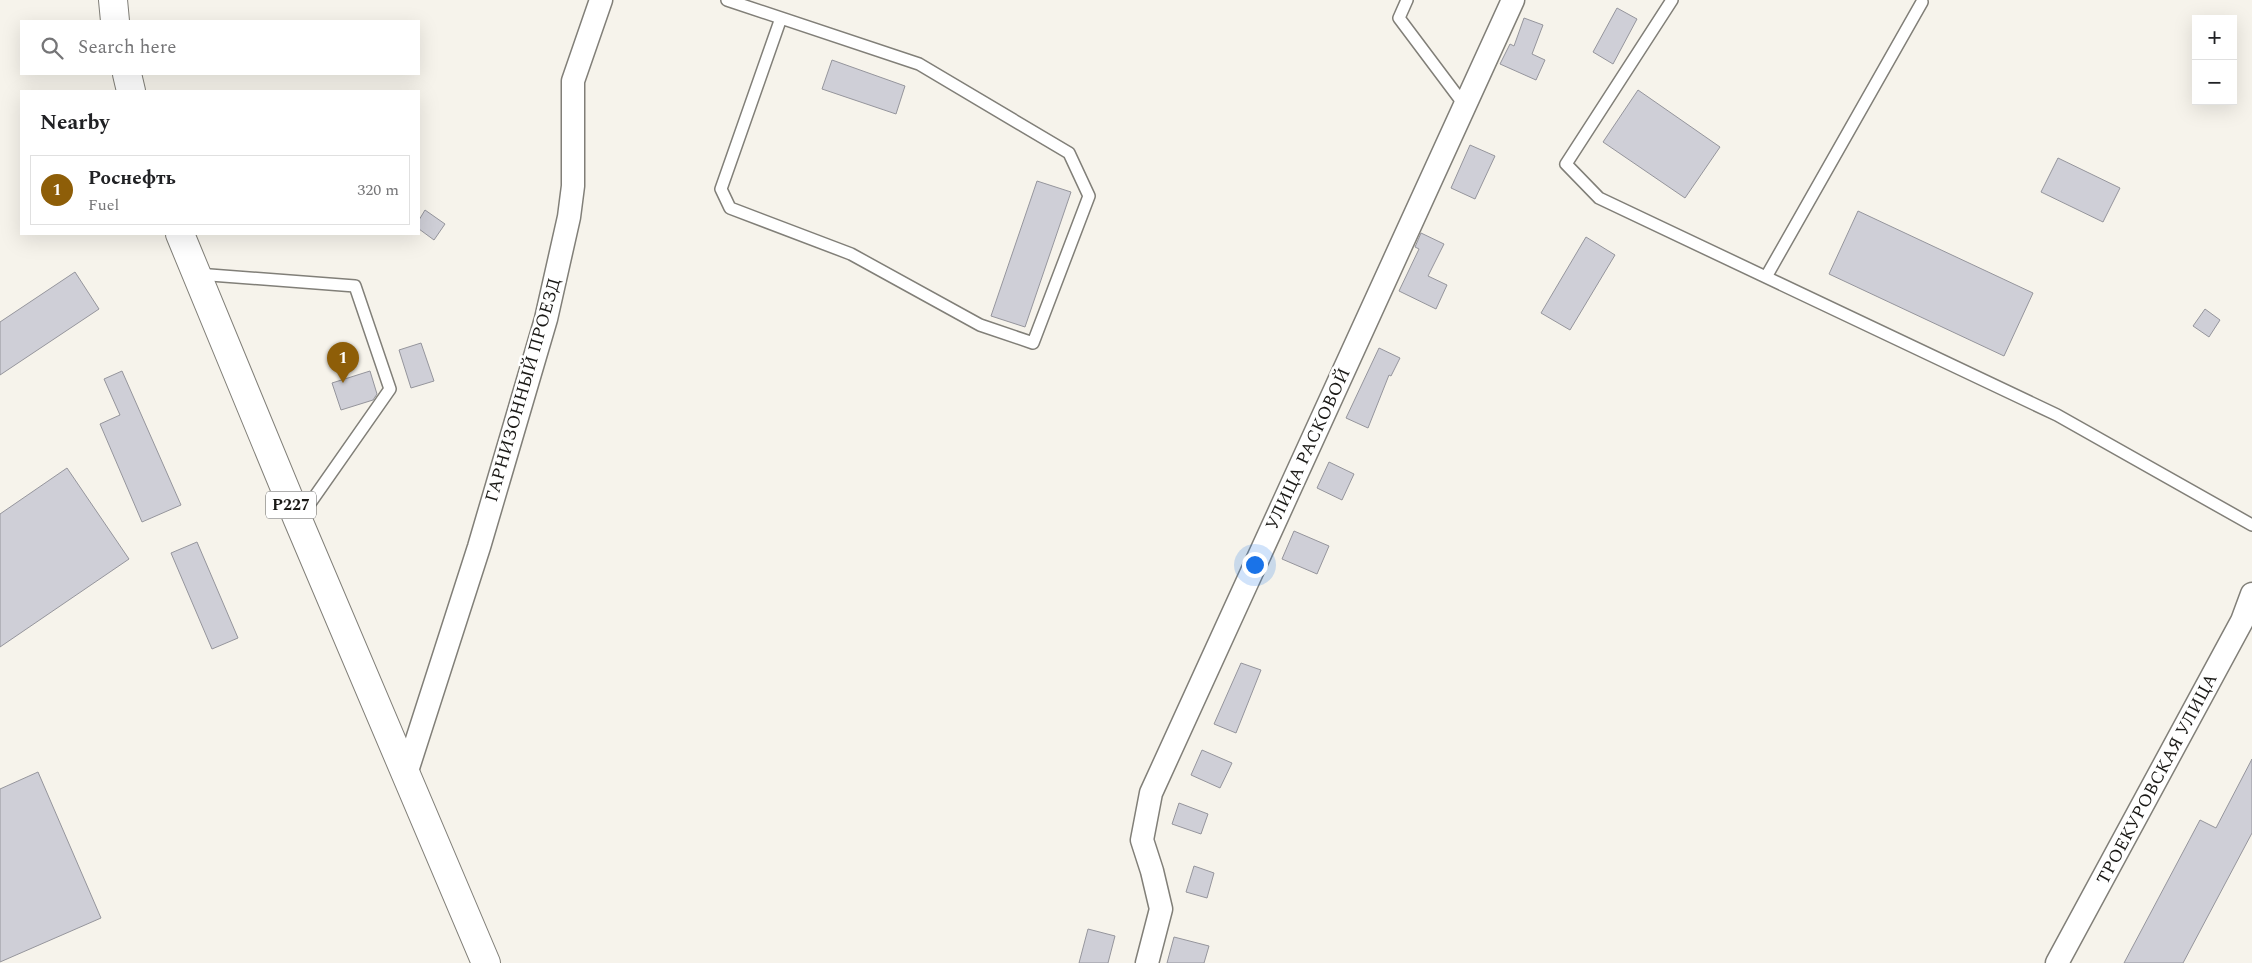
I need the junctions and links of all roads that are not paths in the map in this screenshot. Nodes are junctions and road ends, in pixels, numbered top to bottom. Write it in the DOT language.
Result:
graph roads {
  1 [pos="113,0"];
  2 [pos="601,0"];
  3 [pos="727,0"];
  4 [pos="1407,0"];
  5 [pos="1513,0"];
  6 [pos="1672,0"];
  7 [pos="1922,2"];
  8 [pos="781,18"];
  9 [pos="116,20"];
  10 [pos="127,75"];
  11 [pos="131,90"];
  12 [pos="1465,106"];
  13 [pos="180,235"];
  14 [pos="196,274"];
  15 [pos="1766,277"];
  16 [pos="298,520"];
  17 [pos="2252,525"];
  18 [pos="2252,594"];
  19 [pos="406,774"];
  20 [pos="486,963"];
  21 [pos="1147,963"];
  22 [pos="2057,963"];
  1 -- 9 [label="main road"];
  2 -- 19 [label="street, ГАРНИЗОННЫЙ ПРОЕЗД"];
  3 -- 8 [label="lane"];
  4 -- 12 [label="lane"];
  5 -- 12 [label="street, УЛИЦА РАСКОВОЙ"];
  6 -- 15 [label="lane"];
  7 -- 15 [label="lane"];
  8 -- 8 [label="lane"];
  10 -- 11 [label="main road"];
  12 -- 21 [label="street, УЛИЦА РАСКОВОЙ"];
  13 -- 14 [label="main road, Р227"];
  14 -- 16 [label="main road, Р227"];
  14 -- 16 [label="lane"];
  15 -- 17 [label="lane"];
  16 -- 19 [label="main road, Р227"];
  18 -- 22 [label="street, ТРОЕКУРОВСКАЯ УЛИЦА"];
  19 -- 20 [label="main road, Р227"];
}
